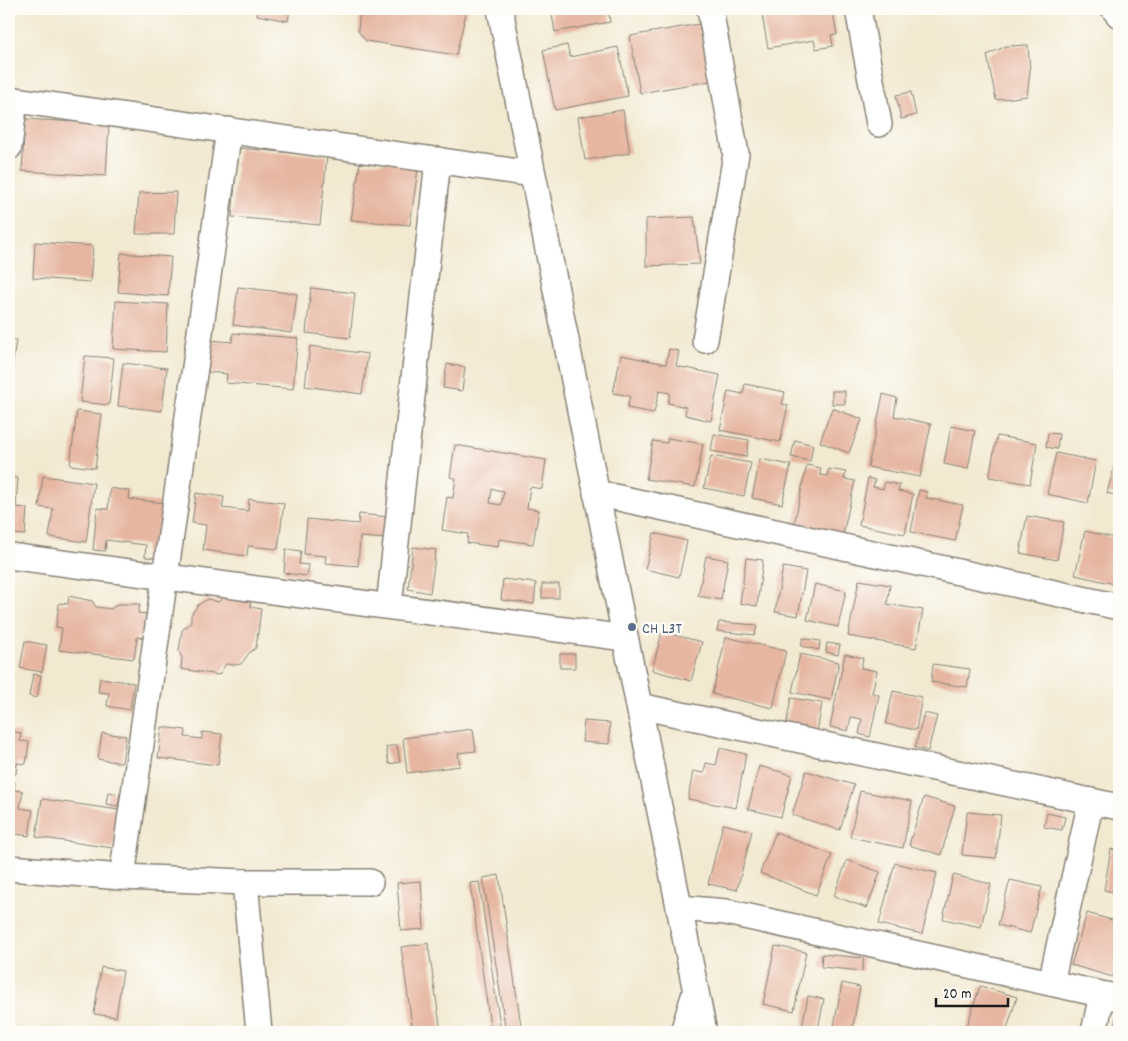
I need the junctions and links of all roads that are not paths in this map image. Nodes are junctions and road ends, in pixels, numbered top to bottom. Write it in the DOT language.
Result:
graph roads {
  1 [pos="500,9"];
  2 [pos="710,9"];
  3 [pos="858,9"];
  4 [pos="1114,9"];
  5 [pos="1119,15"];
  6 [pos="12,100"];
  7 [pos="879,124"];
  8 [pos="229,130"];
  9 [pos="9,147"];
  10 [pos="438,160"];
  11 [pos="532,174"];
  12 [pos="705,340"];
  13 [pos="596,493"];
  14 [pos="9,556"];
  15 [pos="165,576"];
  16 [pos="388,606"];
  17 [pos="1119,607"];
  18 [pos="625,638"];
  19 [pos="639,706"];
  20 [pos="1091,801"];
  21 [pos="1119,807"];
  22 [pos="9,868"];
  23 [pos="122,877"];
  24 [pos="246,882"];
  25 [pos="370,882"];
  26 [pos="679,908"];
  27 [pos="1051,983"];
  28 [pos="696,991"];
  29 [pos="1111,996"];
  30 [pos="259,1032"];
  31 [pos="684,1032"];
  32 [pos="704,1032"];
  33 [pos="1094,1032"];
  1 -- 11 [label="street"];
  2 -- 12 [label="street"];
  3 -- 7 [label="street"];
  4 -- 5 [label="street"];
  6 -- 8 [label="street"];
  6 -- 9 [label="street"];
  8 -- 10 [label="street"];
  8 -- 15 [label="street"];
  10 -- 11 [label="street"];
  10 -- 16 [label="street"];
  11 -- 13 [label="street"];
  13 -- 17 [label="street"];
  13 -- 18 [label="street"];
  14 -- 15 [label="street"];
  15 -- 16 [label="street"];
  15 -- 23 [label="street"];
  16 -- 18 [label="street"];
  18 -- 19 [label="street"];
  19 -- 20 [label="street"];
  19 -- 26 [label="street"];
  20 -- 21 [label="street"];
  20 -- 27 [label="street"];
  22 -- 23 [label="street"];
  23 -- 24 [label="street"];
  24 -- 25 [label="street"];
  24 -- 30 [label="street"];
  26 -- 27 [label="street"];
  26 -- 28 [label="street"];
  27 -- 29 [label="street"];
  28 -- 31 [label="street"];
  28 -- 32 [label="street"];
  29 -- 33 [label="street"];
}
